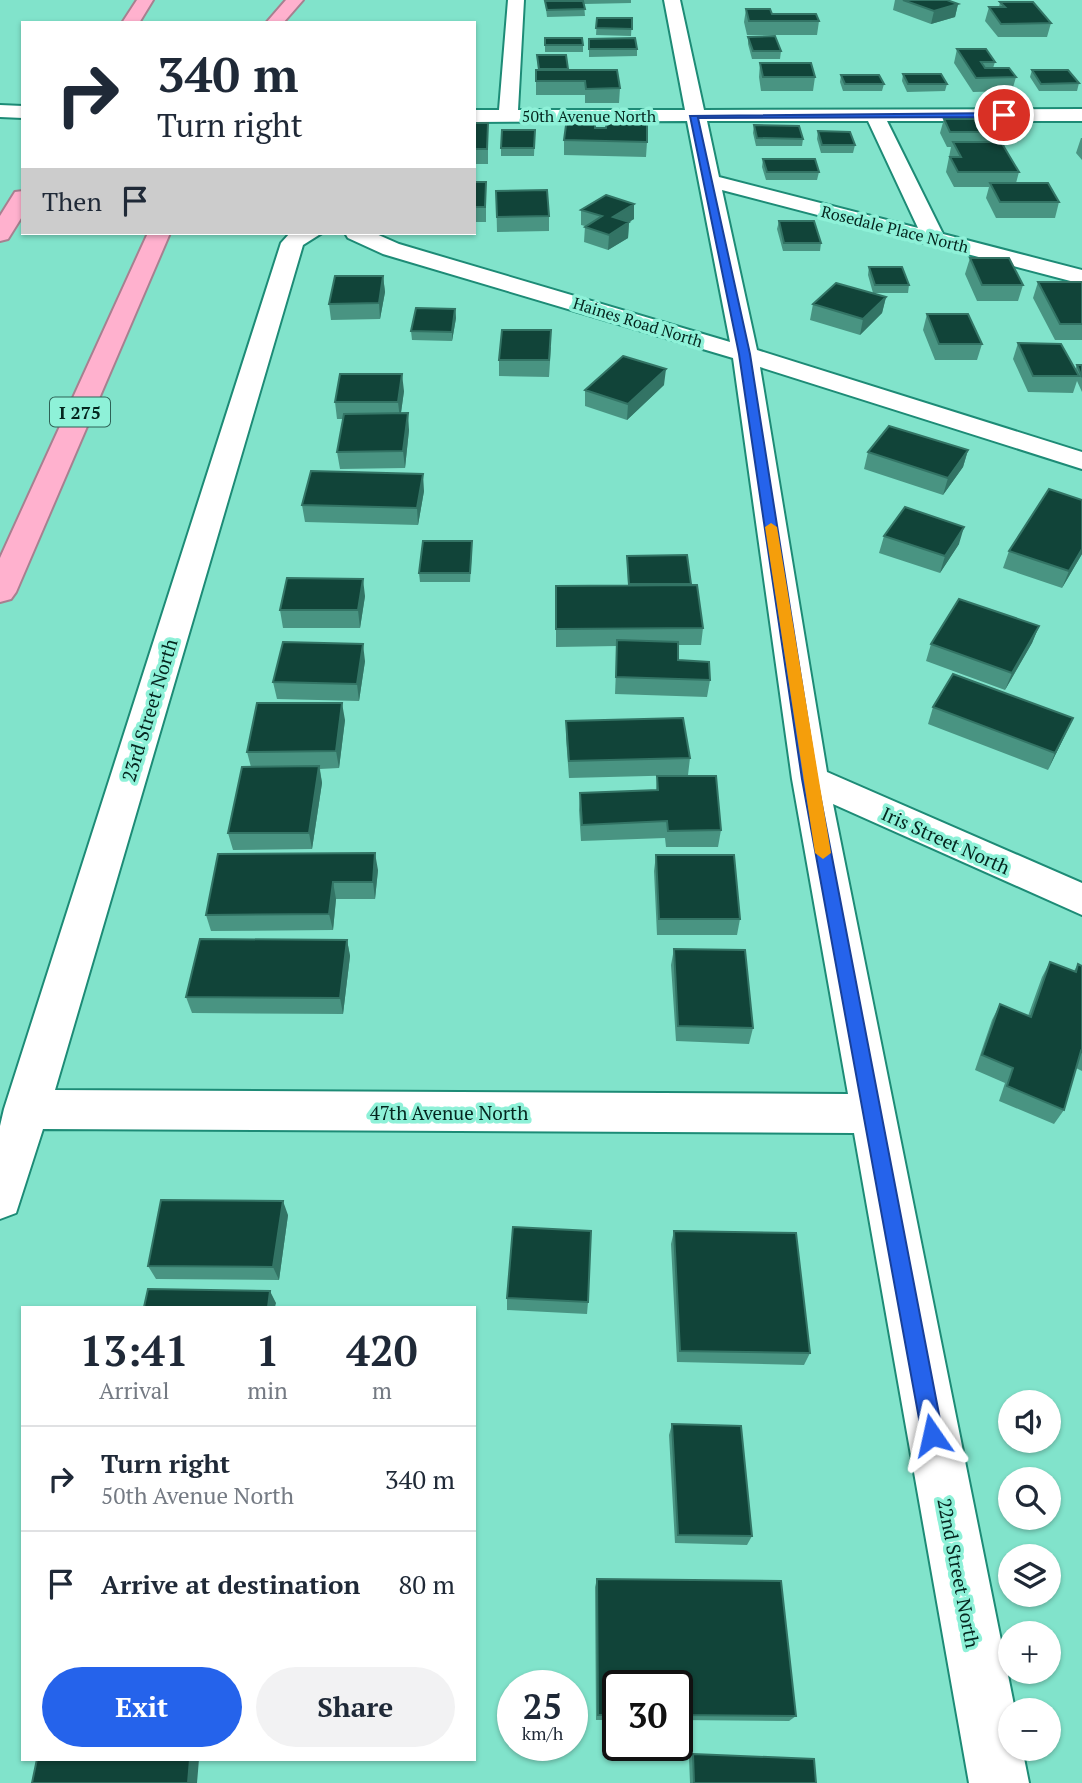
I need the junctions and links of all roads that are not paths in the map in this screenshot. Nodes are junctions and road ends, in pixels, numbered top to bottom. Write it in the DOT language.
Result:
graph roads {
  1 [pos="145,0"];
  2 [pos="295,0"];
  3 [pos="516,0"];
  4 [pos="672,0"];
  5 [pos="131,21"];
  6 [pos="276,21"];
  7 [pos="0,111"];
  8 [pos="21,112"];
  9 [pos="1082,115"];
  10 [pos="476,116"];
  11 [pos="509,116"];
  12 [pos="694,116"];
  13 [pos="875,116"];
  14 [pos="708,180"];
  15 [pos="21,200"];
  16 [pos="0,234"];
  17 [pos="158,235"];
  18 [pos="304,235"];
  19 [pos="360,235"];
  20 [pos="934,239"];
  21 [pos="1082,277"];
  22 [pos="745,354"];
  23 [pos="1082,461"];
  24 [pos="0,592"];
  25 [pos="810,779"];
  26 [pos="1082,900"];
  27 [pos="26,1109"];
  28 [pos="871,1114"];
  29 [pos="0,1198"];
  30 [pos="999,1783"];
  1 -- 5 [label="highway"];
  2 -- 6 [label="highway"];
  3 -- 11 [label="street"];
  4 -- 12 [label="street, 22nd Street North"];
  7 -- 8 [label="street"];
  9 -- 13 [label="street, 50th Avenue North"];
  10 -- 11 [label="street, 50th Avenue North"];
  11 -- 12 [label="street, 50th Avenue North"];
  12 -- 13 [label="street, 50th Avenue North"];
  12 -- 14 [label="street, 22nd Street North"];
  13 -- 20 [label="street"];
  14 -- 20 [label="street, Rosedale Place North"];
  14 -- 22 [label="street, 22nd Street North"];
  15 -- 16 [label="highway"];
  17 -- 24 [label="highway, I 275"];
  18 -- 27 [label="street, 23rd Street North"];
  19 -- 22 [label="street, Haines Road North"];
  20 -- 21 [label="street, Rosedale Place North"];
  22 -- 23 [label="street, Haines Road North"];
  22 -- 25 [label="street, 22nd Street North"];
  25 -- 26 [label="street, Iris Street North"];
  25 -- 28 [label="street, 22nd Street North"];
  27 -- 28 [label="street, 47th Avenue North"];
  27 -- 29 [label="street, 23rd Street North"];
  28 -- 30 [label="street, 22nd Street North"];
}
